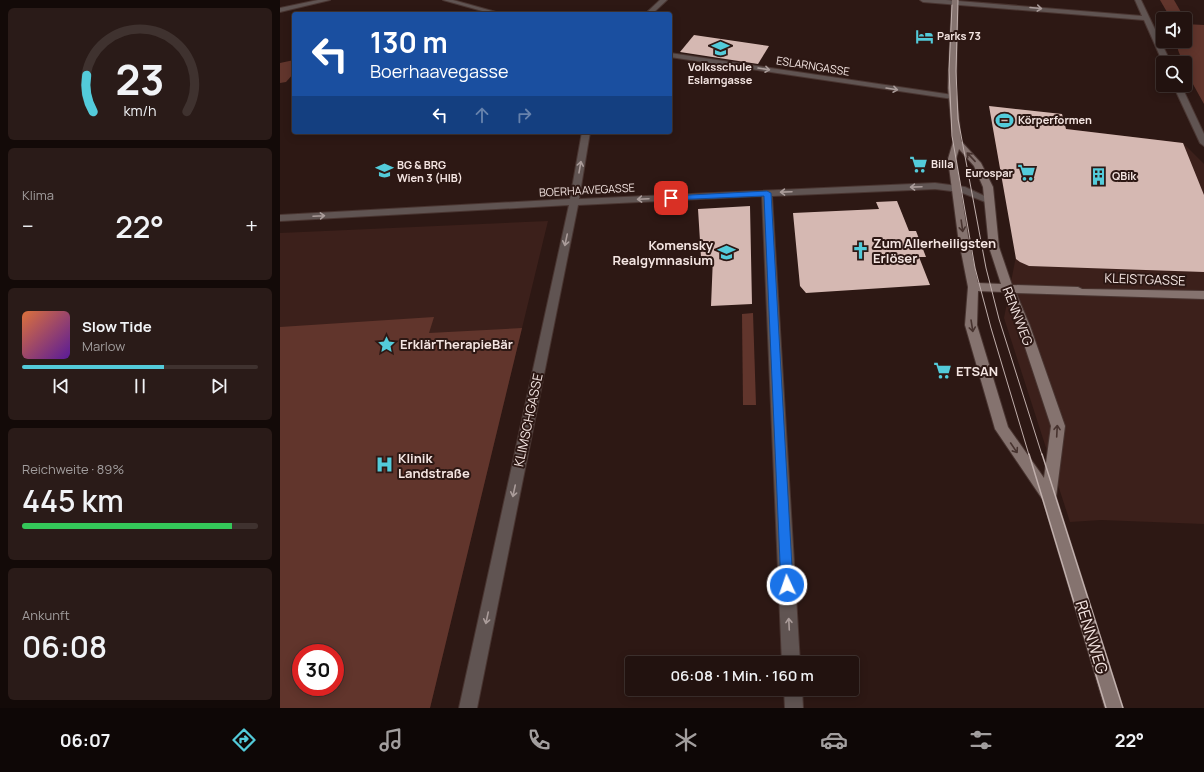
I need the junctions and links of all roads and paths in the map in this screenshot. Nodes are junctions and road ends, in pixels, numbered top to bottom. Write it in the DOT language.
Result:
graph roads {
  1 [pos="327,0"];
  2 [pos="446,0"];
  3 [pos="664,0"];
  4 [pos="923,0"];
  5 [pos="1138,0"];
  6 [pos="955,2"];
  7 [pos="280,10"];
  8 [pos="492,12"];
  9 [pos="650,12"];
  10 [pos="1147,18"];
  11 [pos="672,55"];
  12 [pos="1164,56"];
  13 [pos="1180,92"];
  14 [pos="953,97"];
  15 [pos="586,134"];
  16 [pos="958,142"];
  17 [pos="1204,143"];
  18 [pos="955,187"];
  19 [pos="767,193"];
  20 [pos="988,200"];
  21 [pos="574,202"];
  22 [pos="280,218"];
  23 [pos="973,287"];
  24 [pos="1008,289"];
  25 [pos="1204,295"];
  26 [pos="1048,497"];
  27 [pos="791,656"];
  28 [pos="793,696"];
  29 [pos="468,708"];
  30 [pos="794,708"];
  31 [pos="1114,708"];
  1 -- 7 [label="street"];
  2 -- 8 [label="street"];
  3 -- 9 [label="street"];
  4 -- 6 [label="street"];
  5 -- 10 [label="street"];
  6 -- 10 [label="street, one-way"];
  6 -- 14 [label="main road, RENNWEG"];
  10 -- 12 [label="street"];
  11 -- 14 [label="street, ESLARNGASSE, one-way"];
  13 -- 17 [label="street"];
  14 -- 16 [label="main road, RENNWEG"];
  21 -- 15 [label="street, KLIMSCHGASSE, one-way"];
  16 -- 18 [label="main road, RENNWEG"];
  20 -- 16 [label="main road, RENNWEG, one-way"];
  18 -- 19 [label="street, BOERHAAVEGASSE, one-way"];
  18 -- 20 [label="street, BOERHAAVEGASSE"];
  18 -- 23 [label="main road, RENNWEG, one-way"];
  19 -- 21 [label="street, BOERHAAVEGASSE, one-way"];
  27 -- 19 [label="street, one-way"];
  20 -- 24 [label="main road, RENNWEG"];
  22 -- 21 [label="street, BOERHAAVEGASSE, one-way"];
  21 -- 29 [label="street, KLIMSCHGASSE, one-way"];
  23 -- 24 [label="main road, KLEISTGASSE"];
  23 -- 26 [label="main road, RENNWEG, one-way"];
  24 -- 25 [label="main road, KLEISTGASSE"];
  26 -- 24 [label="main road, RENNWEG, one-way"];
  26 -- 31 [label="main road, RENNWEG"];
  28 -- 30 [label="street"];
}
